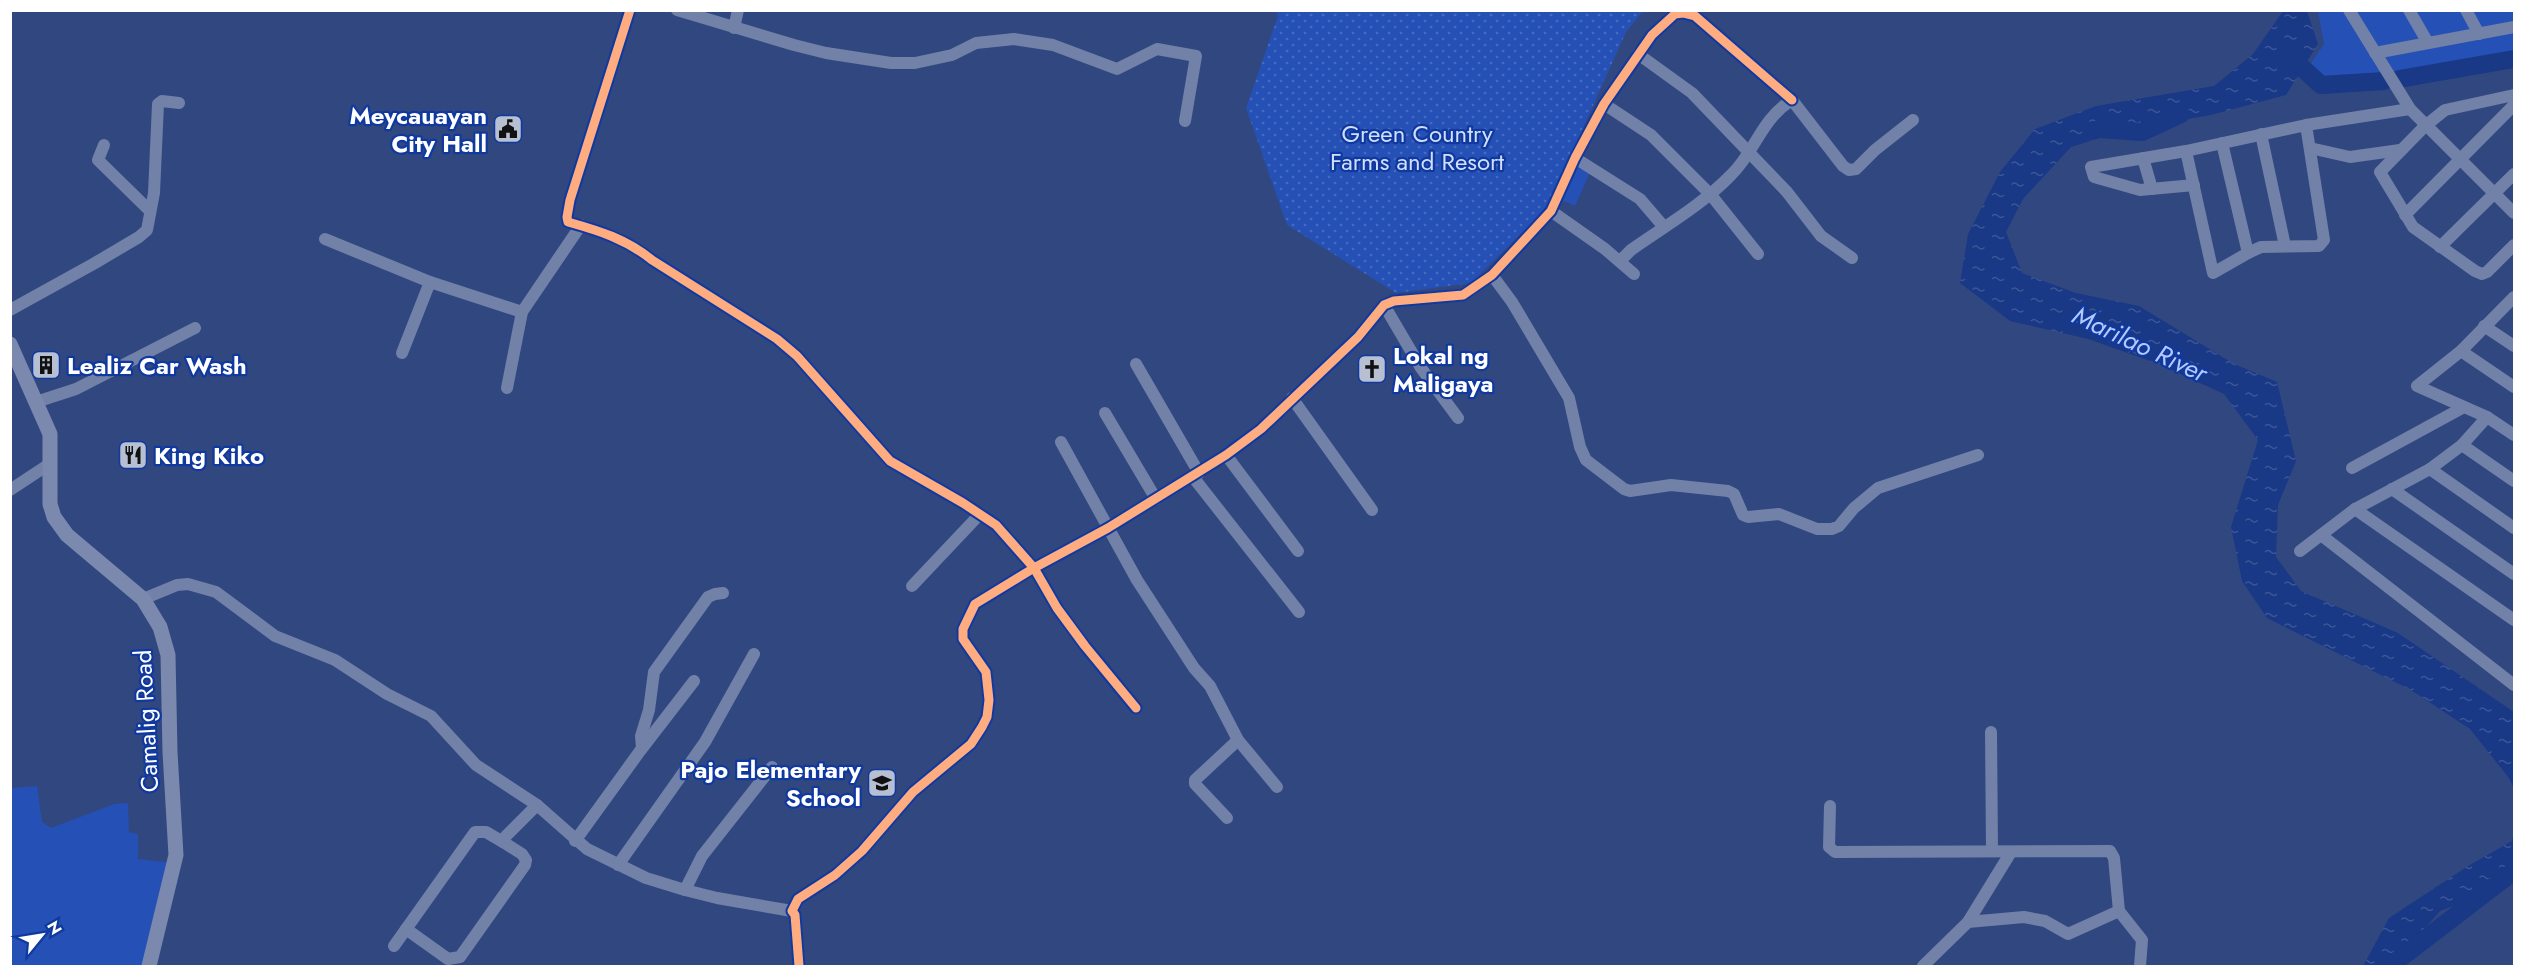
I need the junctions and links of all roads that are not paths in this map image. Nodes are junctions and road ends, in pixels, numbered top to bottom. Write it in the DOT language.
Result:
graph roads {
  1 [pos="630,10"];
  2 [pos="677,10"];
  3 [pos="738,10"];
  4 [pos="2349,10"];
  5 [pos="2409,10"];
  6 [pos="2466,10"];
  7 [pos="2514,27"];
  8 [pos="734,28"];
  9 [pos="2479,34"];
  10 [pos="2428,43"];
  11 [pos="2375,53"];
  12 [pos="1638,54"];
  13 [pos="2514,95"];
  14 [pos="1792,100"];
  15 [pos="179,103"];
  16 [pos="1604,104"];
  17 [pos="2514,105"];
  18 [pos="2410,109"];
  19 [pos="1913,120"];
  20 [pos="1185,121"];
  21 [pos="2306,125"];
  22 [pos="2425,126"];
  23 [pos="2261,134"];
  24 [pos="2222,143"];
  25 [pos="104,145"];
  26 [pos="2310,148"];
  27 [pos="2400,150"];
  28 [pos="1748,151"];
  29 [pos="2186,151"];
  30 [pos="1575,158"];
  31 [pos="2143,158"];
  32 [pos="2460,160"];
  33 [pos="2514,174"];
  34 [pos="2194,185"];
  35 [pos="2152,189"];
  36 [pos="2494,194"];
  37 [pos="1711,195"];
  38 [pos="150,211"];
  39 [pos="1551,211"];
  40 [pos="2514,213"];
  41 [pos="2405,215"];
  42 [pos="581,225"];
  43 [pos="1664,227"];
  44 [pos="325,239"];
  45 [pos="2514,245"];
  46 [pos="2284,246"];
  47 [pos="2440,247"];
  48 [pos="2248,252"];
  49 [pos="1758,254"];
  50 [pos="1852,258"];
  51 [pos="1620,261"];
  52 [pos="1492,274"];
  53 [pos="1634,274"];
  54 [pos="430,282"];
  55 [pos="2514,297"];
  56 [pos="1384,305"];
  57 [pos="10,310"];
  58 [pos="522,312"];
  59 [pos="2484,326"];
  60 [pos="195,328"];
  61 [pos="10,344"];
  62 [pos="2514,346"];
  63 [pos="2461,351"];
  64 [pos="402,353"];
  65 [pos="1136,364"];
  66 [pos="2514,387"];
  67 [pos="507,388"];
  68 [pos="1292,398"];
  69 [pos="36,402"];
  70 [pos="2464,407"];
  71 [pos="1105,413"];
  72 [pos="2487,417"];
  73 [pos="1458,418"];
  74 [pos="2514,435"];
  75 [pos="1061,442"];
  76 [pos="2462,445"];
  77 [pos="1226,455"];
  78 [pos="1978,455"];
  79 [pos="51,463"];
  80 [pos="2352,468"];
  81 [pos="2430,469"];
  82 [pos="1196,475"];
  83 [pos="2514,481"];
  84 [pos="2392,489"];
  85 [pos="10,490"];
  86 [pos="1156,499"];
  87 [pos="2355,509"];
  88 [pos="1372,510"];
  89 [pos="980,514"];
  90 [pos="1108,528"];
  91 [pos="2514,528"];
  92 [pos="2321,535"];
  93 [pos="1298,551"];
  94 [pos="2300,551"];
  95 [pos="1034,568"];
  96 [pos="2514,574"];
  97 [pos="912,586"];
  98 [pos="723,593"];
  99 [pos="143,599"];
  100 [pos="1299,612"];
  101 [pos="2514,620"];
  102 [pos="754,654"];
  103 [pos="694,681"];
  104 [pos="2514,685"];
  105 [pos="1136,708"];
  106 [pos="1990,732"];
  107 [pos="1238,740"];
  108 [pos="642,748"];
  109 [pos="772,767"];
  110 [pos="1276,787"];
  111 [pos="537,805"];
  112 [pos="1830,806"];
  113 [pos="1227,818"];
  114 [pos="575,841"];
  115 [pos="503,842"];
  116 [pos="1992,850"];
  117 [pos="2011,852"];
  118 [pos="618,865"];
  119 [pos="685,890"];
  120 [pos="792,911"];
  121 [pos="2119,911"];
  122 [pos="1968,922"];
  123 [pos="406,929"];
  124 [pos="394,946"];
  125 [pos="148,966"];
  126 [pos="799,966"];
  127 [pos="1923,966"];
  128 [pos="2140,966"];
  1 -- 42 [label="street"];
  2 -- 8 [label="street"];
  3 -- 8 [label="street"];
  4 -- 11 [label="street"];
  5 -- 10 [label="street"];
  6 -- 9 [label="street"];
  7 -- 9 [label="street"];
  8 -- 20 [label="street"];
  9 -- 10 [label="street"];
  10 -- 11 [label="street"];
  11 -- 18 [label="street"];
  12 -- 14 [label="street"];
  12 -- 16 [label="street"];
  12 -- 28 [label="street"];
  13 -- 22 [label="street"];
  14 -- 19 [label="street"];
  14 -- 28 [label="street"];
  15 -- 38 [label="street"];
  16 -- 30 [label="street"];
  16 -- 37 [label="street"];
  17 -- 32 [label="street"];
  18 -- 21 [label="street"];
  18 -- 22 [label="street"];
  21 -- 23 [label="street"];
  21 -- 26 [label="street"];
  22 -- 27 [label="street"];
  22 -- 32 [label="street"];
  23 -- 24 [label="street"];
  23 -- 46 [label="street"];
  24 -- 29 [label="street"];
  24 -- 48 [label="street"];
  25 -- 38 [label="street"];
  26 -- 27 [label="street"];
  26 -- 46 [label="street"];
  27 -- 41 [label="street"];
  28 -- 37 [label="street"];
  28 -- 50 [label="street"];
  29 -- 31 [label="street"];
  29 -- 34 [label="street"];
  30 -- 39 [label="street"];
  30 -- 43 [label="street"];
  31 -- 35 [label="street"];
  31 -- 35 [label="street"];
  32 -- 36 [label="street"];
  32 -- 41 [label="street"];
  33 -- 36 [label="street"];
  34 -- 35 [label="street"];
  34 -- 48 [label="street"];
  36 -- 40 [label="street"];
  36 -- 47 [label="street"];
  37 -- 43 [label="street"];
  37 -- 49 [label="street"];
  38 -- 57 [label="street"];
  39 -- 51 [label="street"];
  39 -- 52 [label="street"];
  41 -- 47 [label="street"];
  42 -- 58 [label="street"];
  42 -- 89 [label="street"];
  43 -- 51 [label="street"];
  44 -- 54 [label="street"];
  45 -- 47 [label="street"];
  46 -- 48 [label="street"];
  51 -- 53 [label="street"];
  52 -- 56 [label="street"];
  52 -- 78 [label="street"];
  54 -- 58 [label="street"];
  54 -- 64 [label="street"];
  55 -- 59 [label="street"];
  56 -- 68 [label="street"];
  56 -- 73 [label="street"];
  58 -- 67 [label="street"];
  59 -- 62 [label="street"];
  59 -- 63 [label="street"];
  60 -- 69 [label="street"];
  61 -- 69 [label="main road, Camalig Road"];
  63 -- 66 [label="street"];
  63 -- 70 [label="street"];
  65 -- 82 [label="street"];
  68 -- 77 [label="street"];
  68 -- 88 [label="street"];
  69 -- 79 [label="main road, Camalig Road"];
  70 -- 72 [label="street"];
  70 -- 80 [label="street"];
  71 -- 86 [label="street"];
  72 -- 74 [label="street"];
  72 -- 76 [label="street"];
  75 -- 90 [label="street"];
  76 -- 81 [label="street"];
  76 -- 83 [label="street"];
  77 -- 82 [label="street"];
  77 -- 93 [label="street"];
  79 -- 85 [label="street"];
  79 -- 99 [label="main road, Camalig Road"];
  81 -- 84 [label="street"];
  81 -- 91 [label="street"];
  82 -- 86 [label="street"];
  82 -- 100 [label="street"];
  84 -- 87 [label="street"];
  84 -- 96 [label="street"];
  86 -- 90 [label="street"];
  87 -- 92 [label="street"];
  87 -- 101 [label="street"];
  89 -- 95 [label="street"];
  89 -- 97 [label="street"];
  90 -- 95 [label="street"];
  90 -- 107 [label="street"];
  92 -- 94 [label="street"];
  92 -- 104 [label="street"];
  95 -- 105 [label="street"];
  95 -- 120 [label="street"];
  98 -- 108 [label="street"];
  99 -- 111 [label="street"];
  99 -- 125 [label="main road, Camalig Road"];
  102 -- 118 [label="street"];
  103 -- 108 [label="street"];
  106 -- 116 [label="street"];
  107 -- 110 [label="street"];
  107 -- 113 [label="street"];
  108 -- 114 [label="street"];
  109 -- 119 [label="street"];
  111 -- 114 [label="street"];
  111 -- 115 [label="street"];
  112 -- 116 [label="street"];
  114 -- 118 [label="street"];
  115 -- 123 [label="street"];
  115 -- 123 [label="street"];
  116 -- 117 [label="street"];
  117 -- 121 [label="street"];
  117 -- 122 [label="street"];
  118 -- 119 [label="street"];
  119 -- 120 [label="street"];
  120 -- 126 [label="street"];
  121 -- 122 [label="street"];
  121 -- 128 [label="street"];
  122 -- 127 [label="street"];
  123 -- 124 [label="street"];
}
